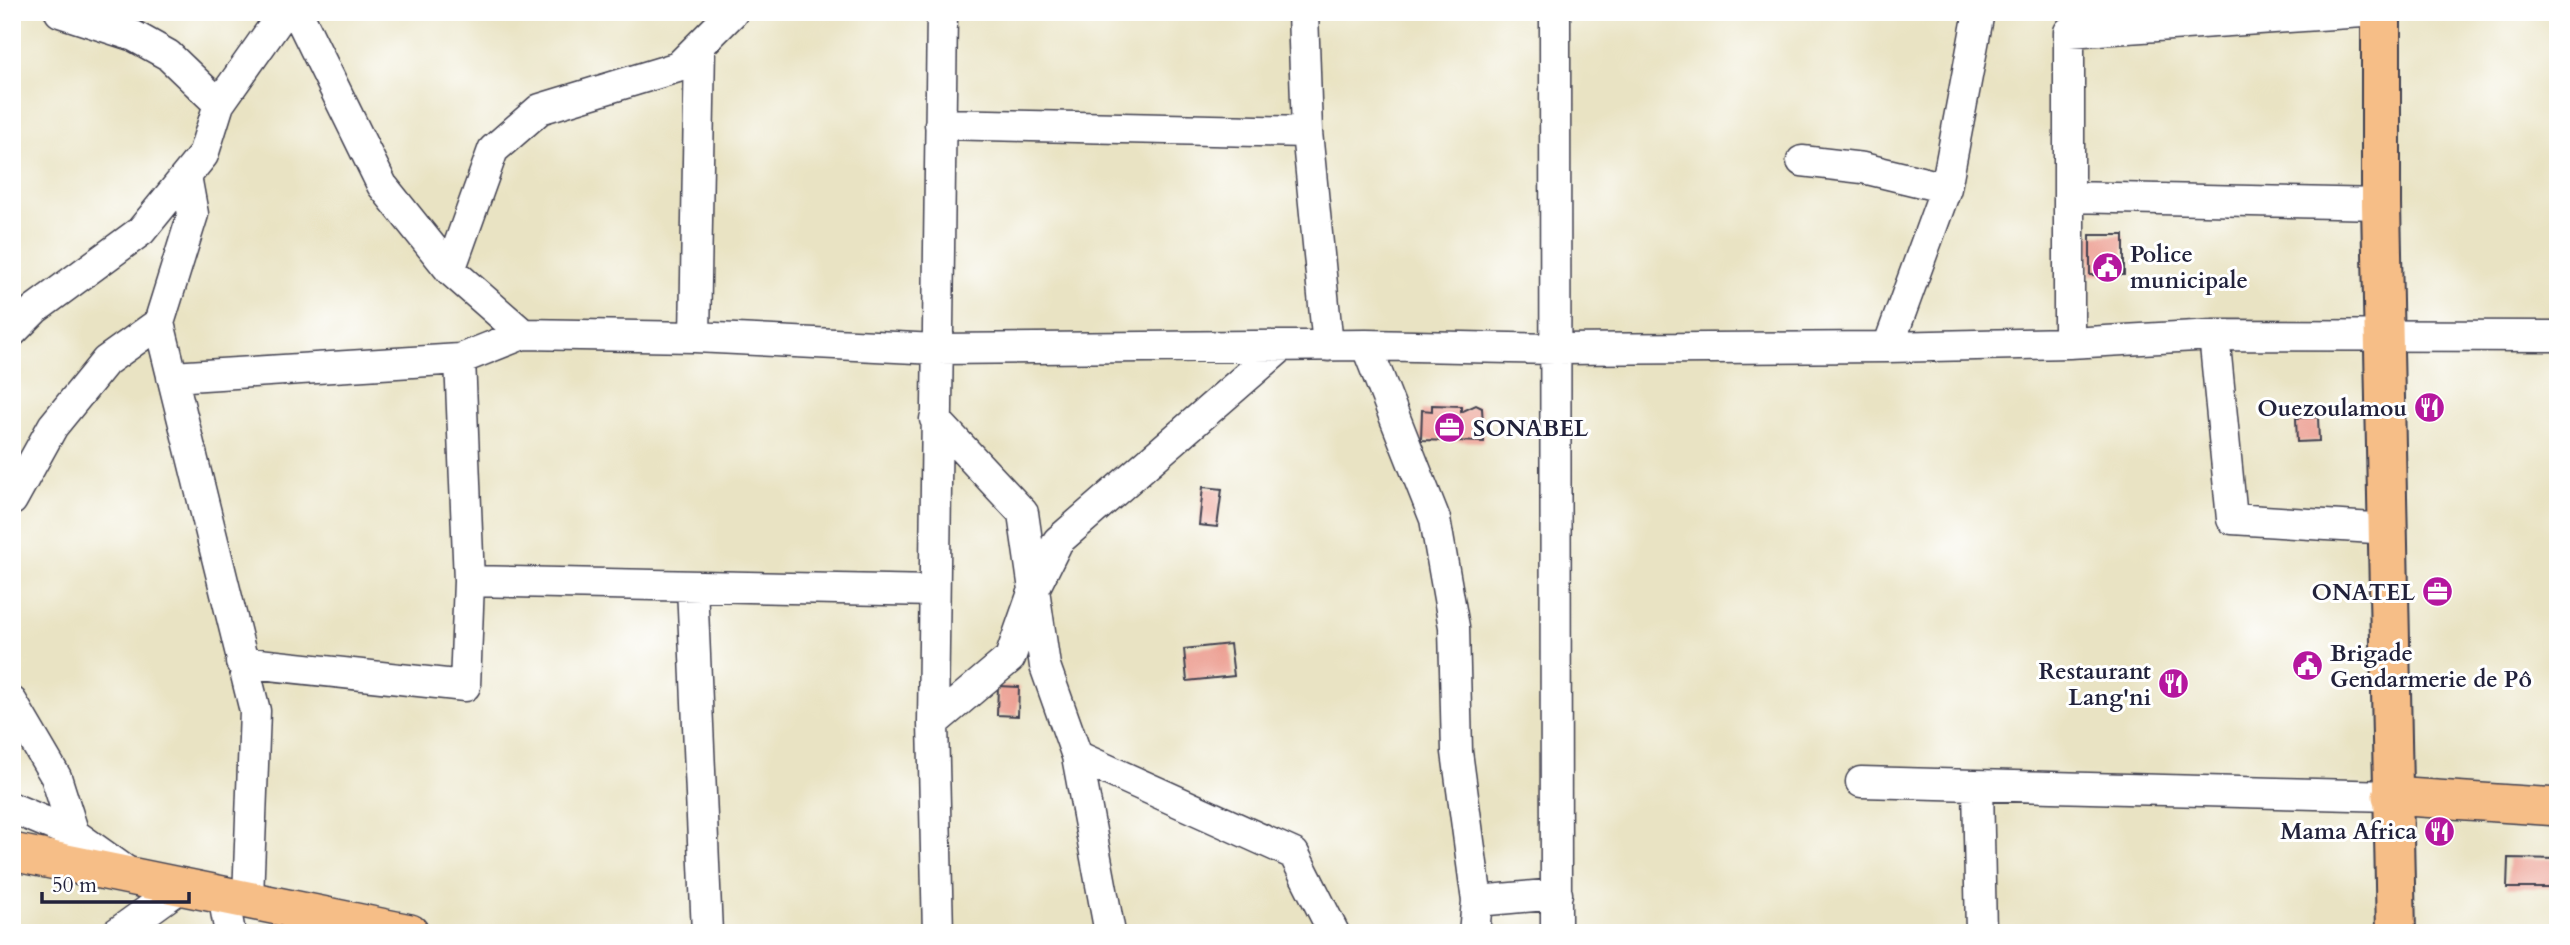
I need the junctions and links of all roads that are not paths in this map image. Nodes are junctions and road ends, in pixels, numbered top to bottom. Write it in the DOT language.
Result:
graph roads {
  1 [pos="60,12"];
  2 [pos="135,12"];
  3 [pos="284,12"];
  4 [pos="297,12"];
  5 [pos="733,12"];
  6 [pos="942,12"];
  7 [pos="1303,12"];
  8 [pos="1555,12"];
  9 [pos="1979,12"];
  10 [pos="2363,12"];
  11 [pos="2381,12"];
  12 [pos="699,46"];
  13 [pos="168,55"];
  14 [pos="219,104"];
  15 [pos="940,124"];
  16 [pos="1307,132"];
  17 [pos="1802,161"];
  18 [pos="186,176"];
  19 [pos="1946,188"];
  20 [pos="2069,197"];
  21 [pos="2381,204"];
  22 [pos="450,270"];
  23 [pos="23,312"];
  24 [pos="159,323"];
  25 [pos="12,332"];
  26 [pos="523,334"];
  27 [pos="2384,334"];
  28 [pos="2214,335"];
  29 [pos="2558,335"];
  30 [pos="695,337"];
  31 [pos="2069,343"];
  32 [pos="1366,345"];
  33 [pos="1328,346"];
  34 [pos="1281,347"];
  35 [pos="1888,347"];
  36 [pos="936,349"];
  37 [pos="1555,349"];
  38 [pos="460,359"];
  39 [pos="172,377"];
  40 [pos="935,419"];
  41 [pos="12,500"];
  42 [pos="2390,529"];
  43 [pos="469,581"];
  44 [pos="692,586"];
  45 [pos="1035,587"];
  46 [pos="934,591"];
  47 [pos="241,662"];
  48 [pos="12,702"];
  49 [pos="933,723"];
  50 [pos="1077,756"];
  51 [pos="1861,782"];
  52 [pos="1978,786"];
  53 [pos="2391,796"];
  54 [pos="2558,807"];
  55 [pos="12,808"];
  56 [pos="74,834"];
  57 [pos="12,852"];
  58 [pos="133,876"];
  59 [pos="182,886"];
  60 [pos="1557,894"];
  61 [pos="233,895"];
  62 [pos="1477,901"];
  63 [pos="117,933"];
  64 [pos="230,933"];
  65 [pos="410,933"];
  66 [pos="707,933"];
  67 [pos="938,933"];
  68 [pos="1110,933"];
  69 [pos="1334,933"];
  70 [pos="1474,933"];
  71 [pos="1556,933"];
  72 [pos="1981,933"];
  73 [pos="2396,933"];
  1 -- 13 [label="street"];
  2 -- 13 [label="street"];
  3 -- 14 [label="street"];
  4 -- 22 [label="street"];
  5 -- 12 [label="street"];
  6 -- 15 [label="street"];
  7 -- 16 [label="street"];
  8 -- 37 [label="street"];
  9 -- 19 [label="street"];
  10 -- 20 [label="street"];
  11 -- 21 [label="highway"];
  12 -- 22 [label="street"];
  12 -- 30 [label="street"];
  13 -- 14 [label="street"];
  14 -- 18 [label="street"];
  15 -- 16 [label="street"];
  15 -- 36 [label="street"];
  16 -- 33 [label="street"];
  17 -- 19 [label="street"];
  18 -- 23 [label="street"];
  18 -- 24 [label="street"];
  19 -- 35 [label="street"];
  20 -- 21 [label="street"];
  20 -- 31 [label="street"];
  21 -- 27 [label="highway"];
  22 -- 26 [label="street"];
  23 -- 25 [label="street"];
  24 -- 39 [label="street"];
  24 -- 41 [label="street"];
  26 -- 30 [label="street"];
  26 -- 38 [label="street"];
  27 -- 28 [label="street"];
  27 -- 29 [label="street"];
  27 -- 42 [label="highway"];
  28 -- 31 [label="street"];
  28 -- 42 [label="street"];
  30 -- 36 [label="street"];
  31 -- 35 [label="street"];
  32 -- 33 [label="street"];
  32 -- 37 [label="street"];
  32 -- 62 [label="street"];
  33 -- 34 [label="street"];
  34 -- 36 [label="street"];
  34 -- 45 [label="street"];
  35 -- 37 [label="street"];
  36 -- 40 [label="street"];
  37 -- 60 [label="street"];
  38 -- 39 [label="street"];
  38 -- 43 [label="street"];
  39 -- 47 [label="street"];
  40 -- 45 [label="street"];
  40 -- 46 [label="street"];
  42 -- 53 [label="highway"];
  43 -- 44 [label="street"];
  43 -- 47 [label="street"];
  44 -- 46 [label="street"];
  44 -- 66 [label="street"];
  45 -- 49 [label="street"];
  45 -- 50 [label="street"];
  46 -- 49 [label="street"];
  47 -- 61 [label="street"];
  48 -- 56 [label="street"];
  49 -- 67 [label="street"];
  50 -- 68 [label="street"];
  50 -- 69 [label="street"];
  51 -- 52 [label="street"];
  52 -- 53 [label="street"];
  52 -- 72 [label="street"];
  53 -- 54 [label="main road"];
  53 -- 73 [label="highway"];
  55 -- 56 [label="street"];
  56 -- 58 [label="street"];
  57 -- 58 [label="main road"];
  58 -- 59 [label="main road"];
  59 -- 61 [label="main road"];
  59 -- 63 [label="street"];
  60 -- 62 [label="street"];
  60 -- 71 [label="street"];
  61 -- 64 [label="street"];
  61 -- 65 [label="main road"];
  62 -- 70 [label="street"];
}
